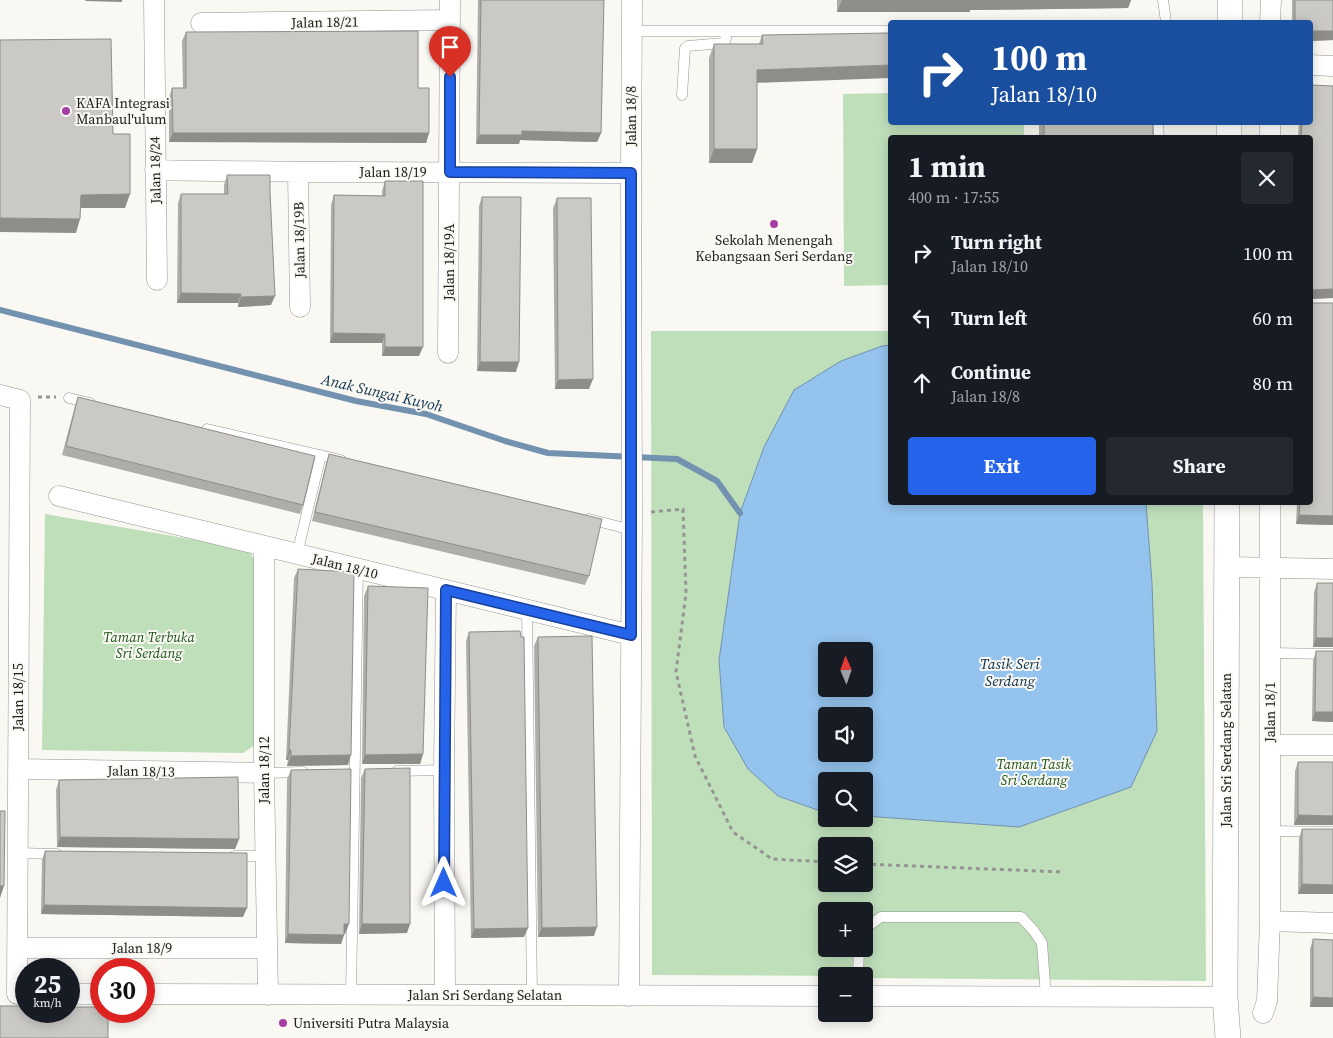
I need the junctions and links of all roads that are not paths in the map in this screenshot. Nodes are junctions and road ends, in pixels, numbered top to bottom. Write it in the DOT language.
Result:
graph roads {
  1 [pos="154,0"];
  2 [pos="450,0"];
  3 [pos="632,0"];
  4 [pos="1163,0"];
  5 [pos="1230,0"];
  6 [pos="1271,0"];
  7 [pos="450,20"];
  8 [pos="1166,20"];
  9 [pos="1230,20"];
  10 [pos="1270,20"];
  11 [pos="201,23"];
  12 [pos="631,31"];
  13 [pos="724,31"];
  14 [pos="888,31"];
  15 [pos="1313,66"];
  16 [pos="1333,66"];
  17 [pos="682,95"];
  18 [pos="155,170"];
  19 [pos="450,172"];
  20 [pos="298,173"];
  21 [pos="631,173"];
  22 [pos="157,280"];
  23 [pos="300,307"];
  24 [pos="448,353"];
  25 [pos="0,396"];
  26 [pos="69,398"];
  27 [pos="97,404"];
  28 [pos="199,427"];
  29 [pos="322,455"];
  30 [pos="350,462"];
  31 [pos="60,496"];
  32 [pos="1228,505"];
  33 [pos="1270,505"];
  34 [pos="632,514"];
  35 [pos="576,516"];
  36 [pos="264,546"];
  37 [pos="297,554"];
  38 [pos="1227,568"];
  39 [pos="1270,568"];
  40 [pos="358,569"];
  41 [pos="1333,569"];
  42 [pos="446,590"];
  43 [pos="527,610"];
  44 [pos="631,635"];
  45 [pos="1270,653"];
  46 [pos="1333,654"];
  47 [pos="9,679"];
  48 [pos="1270,745"];
  49 [pos="1333,746"];
  50 [pos="18,769"];
  51 [pos="444,770"];
  52 [pos="384,771"];
  53 [pos="309,772"];
  54 [pos="264,773"];
  55 [pos="1270,831"];
  56 [pos="1333,832"];
  57 [pos="18,854"];
  58 [pos="67,854"];
  59 [pos="226,856"];
  60 [pos="265,856"];
  61 [pos="1270,921"];
  62 [pos="873,922"];
  63 [pos="1333,923"];
  64 [pos="12,940"];
  65 [pos="266,948"];
  66 [pos="14,994"];
  67 [pos="155,994"];
  68 [pos="268,995"];
  69 [pos="351,995"];
  70 [pos="445,995"];
  71 [pos="532,995"];
  72 [pos="629,996"];
  73 [pos="818,996"];
  74 [pos="873,996"];
  75 [pos="1046,996"];
  76 [pos="1226,997"];
  77 [pos="1264,1013"];
  78 [pos="1228,1038"];
  1 -- 18 [label="street, Jalan 18/24"];
  2 -- 7 [label="street, Jalan 18/19A"];
  3 -- 12 [label="street, Jalan 18/8"];
  4 -- 8 [label="lane"];
  5 -- 9 [label="street"];
  6 -- 10 [label="street"];
  7 -- 11 [label="street, Jalan 18/21"];
  7 -- 19 [label="street, Jalan 18/19A"];
  12 -- 13 [label="lane"];
  12 -- 21 [label="street, Jalan 18/8"];
  13 -- 14 [label="lane"];
  13 -- 17 [label="lane"];
  15 -- 16 [label="street"];
  18 -- 20 [label="street, Jalan 18/19"];
  18 -- 22 [label="street, Jalan 18/24"];
  19 -- 20 [label="street, Jalan 18/19"];
  19 -- 21 [label="street, Jalan 18/19"];
  19 -- 24 [label="street, Jalan 18/19A"];
  20 -- 23 [label="street, Jalan 18/19B"];
  21 -- 34 [label="street, Jalan 18/8"];
  25 -- 47 [label="street, Jalan 18/15"];
  26 -- 27 [label="lane"];
  28 -- 29 [label="lane"];
  29 -- 30 [label="lane"];
  29 -- 37 [label="lane"];
  31 -- 36 [label="street, Jalan 18/10"];
  32 -- 38 [label="street, Jalan Sri Serdang Selatan"];
  33 -- 39 [label="street, Jalan 18/1"];
  34 -- 35 [label="lane"];
  34 -- 44 [label="street, Jalan 18/8"];
  36 -- 37 [label="street, Jalan 18/10"];
  36 -- 54 [label="street, Jalan 18/12"];
  37 -- 40 [label="street, Jalan 18/10"];
  38 -- 39 [label="street"];
  38 -- 76 [label="street, Jalan Sri Serdang Selatan"];
  39 -- 41 [label="street"];
  39 -- 45 [label="street, Jalan 18/1"];
  40 -- 42 [label="street, Jalan 18/10"];
  40 -- 69 [label="lane"];
  42 -- 43 [label="street, Jalan 18/10"];
  42 -- 51 [label="street"];
  43 -- 44 [label="street, Jalan 18/10"];
  43 -- 71 [label="lane"];
  44 -- 72 [label="street, Jalan 18/8"];
  45 -- 46 [label="lane"];
  45 -- 48 [label="street, Jalan 18/1"];
  47 -- 50 [label="street, Jalan 18/15"];
  48 -- 49 [label="street"];
  48 -- 55 [label="street, Jalan 18/1"];
  50 -- 54 [label="street, Jalan 18/13"];
  50 -- 57 [label="street, Jalan 18/15"];
  51 -- 52 [label="lane"];
  51 -- 70 [label="street"];
  53 -- 54 [label="lane"];
  54 -- 60 [label="street, Jalan 18/12"];
  55 -- 56 [label="lane"];
  55 -- 61 [label="street, Jalan 18/1"];
  57 -- 58 [label="lane"];
  57 -- 64 [label="street, Jalan 18/15"];
  59 -- 60 [label="lane"];
  60 -- 65 [label="street, Jalan 18/12"];
  61 -- 63 [label="street"];
  61 -- 77 [label="street, Jalan 18/1"];
  62 -- 75 [label="lane"];
  64 -- 65 [label="street, Jalan 18/9"];
  64 -- 66 [label="street, Jalan 18/15"];
  65 -- 68 [label="street, Jalan 18/12"];
  67 -- 68 [label="street, Jalan Sri Serdang Selatan"];
  68 -- 69 [label="street, Jalan Sri Serdang Selatan"];
  69 -- 70 [label="street, Jalan Sri Serdang Selatan"];
  70 -- 71 [label="street, Jalan Sri Serdang Selatan"];
  71 -- 72 [label="street, Jalan Sri Serdang Selatan"];
  72 -- 73 [label="street, Jalan Sri Serdang Selatan"];
  74 -- 75 [label="street"];
  75 -- 76 [label="street"];
  76 -- 78 [label="street, Jalan Sri Serdang Selatan"];
}
